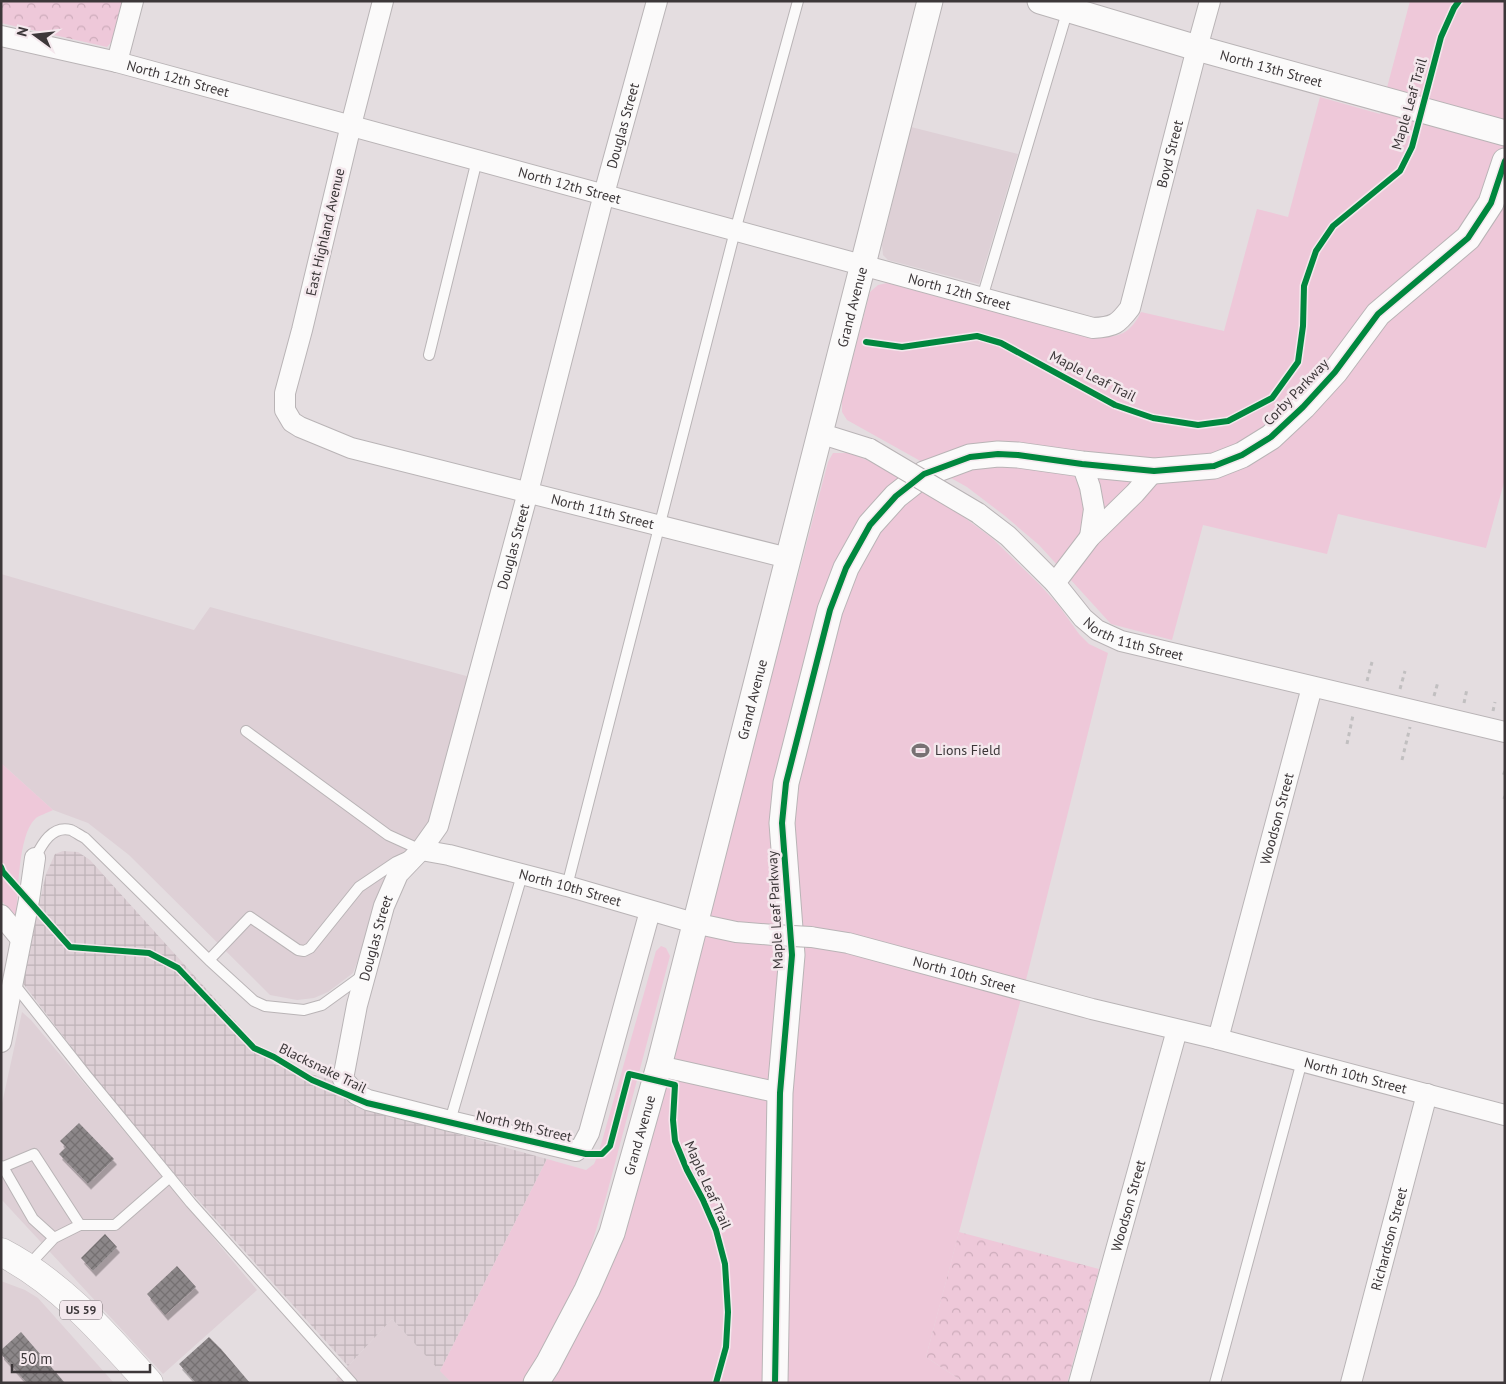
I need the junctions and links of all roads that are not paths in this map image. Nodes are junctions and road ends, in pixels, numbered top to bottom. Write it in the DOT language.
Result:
graph roads {
  1 [pos="133,1"];
  2 [pos="383,1"];
  3 [pos="656,1"];
  4 [pos="798,1"];
  5 [pos="930,1"];
  6 [pos="1040,1"];
  7 [pos="1210,1"];
  8 [pos="1070,5"];
  9 [pos="1,36"];
  10 [pos="1197,48"];
  11 [pos="117,62"];
  12 [pos="351,125"];
  13 [pos="1505,133"];
  14 [pos="477,160"];
  15 [pos="1505,161"];
  16 [pos="604,194"];
  17 [pos="736,231"];
  18 [pos="862,265"];
  19 [pos="982,298"];
  20 [pos="1130,308"];
  21 [pos="429,355"];
  22 [pos="819,433"];
  23 [pos="330,439"];
  24 [pos="1082,464"];
  25 [pos="1154,471"];
  26 [pos="924,474"];
  27 [pos="528,492"];
  28 [pos="660,526"];
  29 [pos="1090,537"];
  30 [pos="788,558"];
  31 [pos="1055,583"];
  32 [pos="1312,687"];
  33 [pos="246,731"];
  34 [pos="1505,732"];
  35 [pos="421,850"];
  36 [pos="35,858"];
  37 [pos="522,875"];
  38 [pos="567,886"];
  39 [pos="650,911"];
  40 [pos="1,915"];
  41 [pos="694,923"];
  42 [pos="21,939"];
  43 [pos="209,960"];
  44 [pos="365,974"];
  45 [pos="13,984"];
  46 [pos="1177,1030"];
  47 [pos="1218,1039"];
  48 [pos="1,1042"];
  49 [pos="1302,1061"];
  50 [pos="658,1066"];
  51 [pos="343,1079"];
  52 [pos="780,1093"];
  53 [pos="1427,1094"];
  54 [pos="1505,1115"];
  55 [pos="450,1121"];
  56 [pos="2,1167"];
  57 [pos="170,1177"];
  58 [pos="80,1225"];
  59 [pos="54,1238"];
  60 [pos="1,1252"];
  61 [pos="28,1266"];
  62 [pos="149,1383"];
  63 [pos="352,1383"];
  64 [pos="536,1383"];
  65 [pos="775,1383"];
  66 [pos="1079,1383"];
  67 [pos="1215,1383"];
  68 [pos="1351,1383"];
  1 -- 11 [label="street"];
  2 -- 12 [label="street, East Highland Avenue"];
  3 -- 16 [label="street, Douglas Street"];
  4 -- 17 [label="lane"];
  5 -- 18 [label="street, Grand Avenue"];
  6 -- 8 [label="street, North 13th Street"];
  7 -- 10 [label="street, Boyd Street"];
  8 -- 10 [label="street, North 13th Street"];
  8 -- 19 [label="lane"];
  9 -- 11 [label="street, North 12th Street"];
  10 -- 13 [label="street, North 13th Street"];
  10 -- 20 [label="street, Boyd Street"];
  11 -- 12 [label="street, North 12th Street"];
  12 -- 14 [label="street, North 12th Street"];
  12 -- 23 [label="street, East Highland Avenue"];
  14 -- 16 [label="street, North 12th Street"];
  14 -- 21 [label="lane"];
  15 -- 25 [label="street, Corby Parkway"];
  16 -- 17 [label="street, North 12th Street"];
  16 -- 27 [label="street, Douglas Street"];
  17 -- 18 [label="street, North 12th Street"];
  17 -- 28 [label="lane"];
  18 -- 19 [label="street, North 12th Street"];
  18 -- 22 [label="street, Grand Avenue"];
  19 -- 20 [label="street, North 12th Street"];
  22 -- 30 [label="street, Grand Avenue"];
  22 -- 31 [label="street, North 11th Street, bridge"];
  23 -- 27 [label="street, North 11th Street"];
  24 -- 25 [label="street, Corby Parkway"];
  24 -- 26 [label="street, Corby Parkway"];
  24 -- 29 [label="street"];
  25 -- 29 [label="street"];
  26 -- 52 [label="street, Maple Leaf Parkway"];
  27 -- 28 [label="street, North 11th Street"];
  27 -- 35 [label="street, Douglas Street"];
  28 -- 30 [label="street, North 11th Street"];
  28 -- 38 [label="lane"];
  29 -- 31 [label="street"];
  30 -- 41 [label="street, Grand Avenue"];
  31 -- 32 [label="street, North 11th Street"];
  32 -- 34 [label="street, North 11th Street"];
  32 -- 47 [label="street, Woodson Street"];
  33 -- 35 [label="lane"];
  35 -- 37 [label="street, North 10th Street"];
  35 -- 43 [label="lane"];
  35 -- 44 [label="street, Douglas Street"];
  36 -- 42 [label="street"];
  36 -- 43 [label="lane"];
  37 -- 38 [label="street, North 10th Street"];
  37 -- 55 [label="lane"];
  38 -- 39 [label="street, North 10th Street"];
  39 -- 41 [label="street, North 10th Street"];
  39 -- 55 [label="street, North 9th Street"];
  40 -- 42 [label="street"];
  41 -- 46 [label="street, North 10th Street, bridge"];
  41 -- 50 [label="street, Grand Avenue"];
  42 -- 45 [label="street"];
  43 -- 44 [label="lane"];
  44 -- 51 [label="street, Douglas Street"];
  45 -- 48 [label="street"];
  45 -- 57 [label="lane"];
  46 -- 47 [label="street, North 10th Street"];
  46 -- 66 [label="street, Woodson Street"];
  47 -- 49 [label="street, North 10th Street"];
  49 -- 53 [label="street, North 10th Street"];
  49 -- 67 [label="lane"];
  50 -- 52 [label="street"];
  50 -- 64 [label="street, Grand Avenue"];
  51 -- 55 [label="street, North 9th Street"];
  52 -- 65 [label="street, Maple Leaf Parkway"];
  53 -- 54 [label="street, North 10th Street"];
  53 -- 68 [label="street, Richardson Street"];
  56 -- 58 [label="lane"];
  56 -- 59 [label="lane"];
  57 -- 58 [label="lane"];
  57 -- 63 [label="lane"];
  58 -- 59 [label="lane"];
  59 -- 61 [label="lane"];
  60 -- 61 [label="main road, US 59"];
  61 -- 62 [label="main road, US 59"];
}
